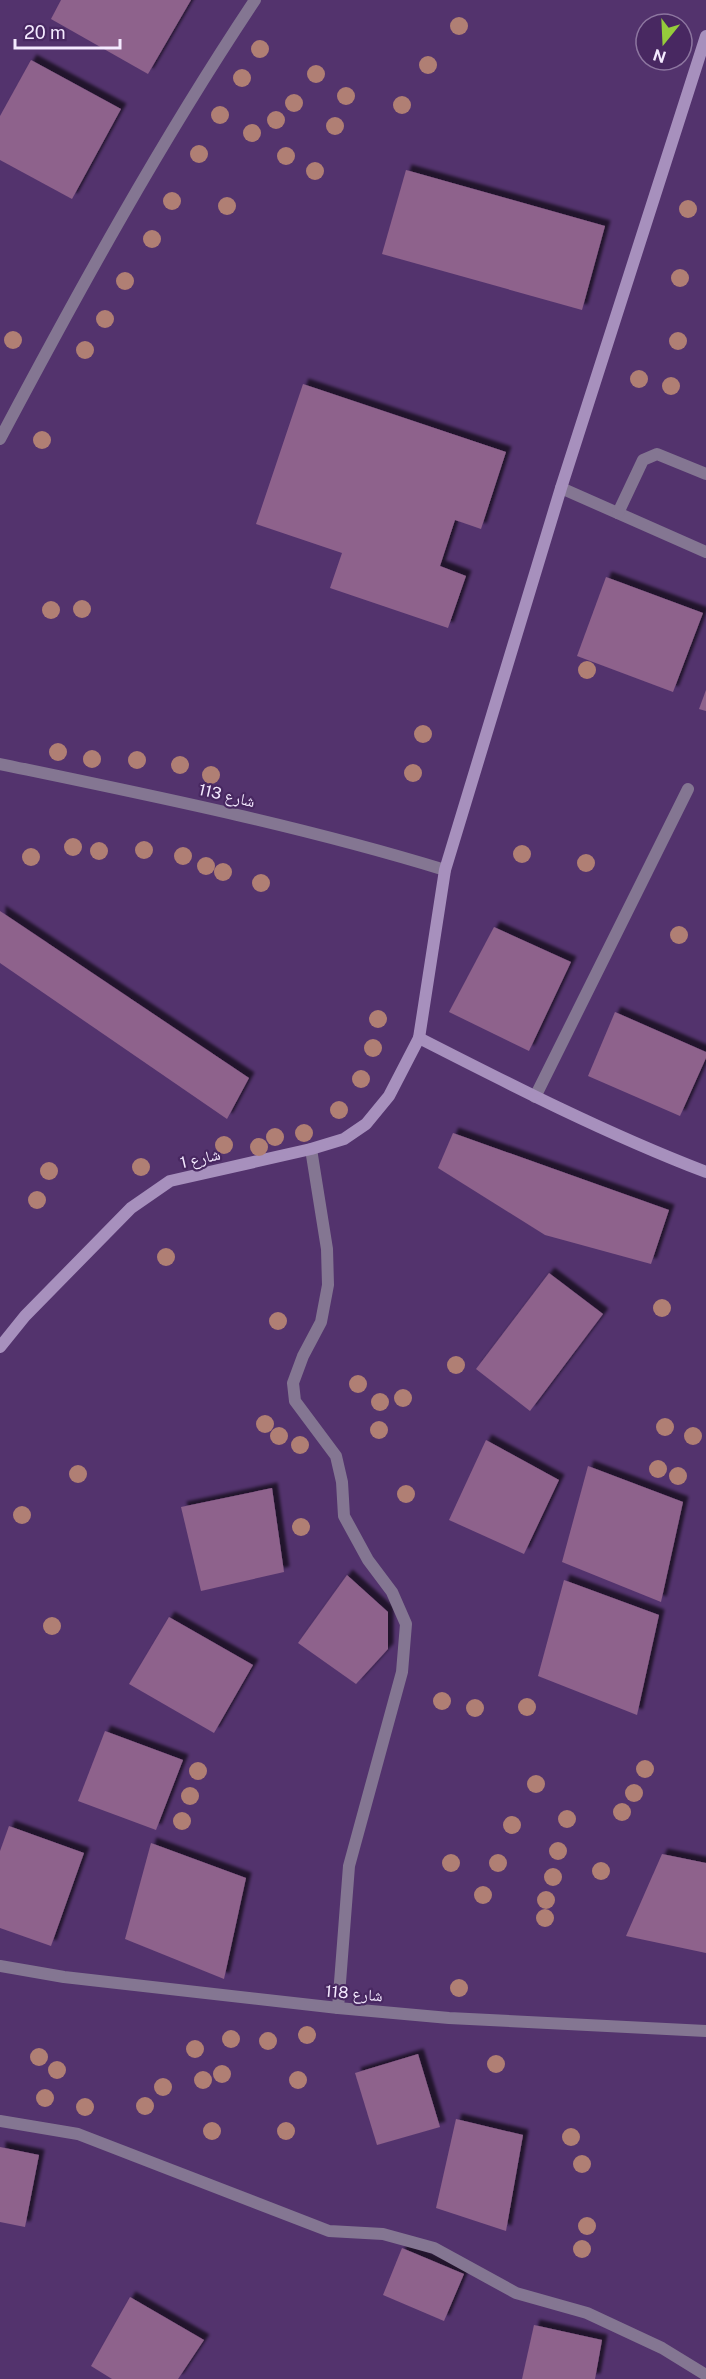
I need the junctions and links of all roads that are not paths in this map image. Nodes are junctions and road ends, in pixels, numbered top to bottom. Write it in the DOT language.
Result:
graph roads {
  1 [pos="255,0"];
  2 [pos="706,36"];
  3 [pos="0,440"];
  4 [pos="706,474"];
  5 [pos="561,488"];
  6 [pos="618,513"];
  7 [pos="706,552"];
  8 [pos="0,764"];
  9 [pos="688,789"];
  10 [pos="445,870"];
  11 [pos="419,1038"];
  12 [pos="535,1097"];
  13 [pos="311,1149"];
  14 [pos="706,1172"];
  15 [pos="0,1347"];
  16 [pos="0,1966"];
  17 [pos="338,2008"];
  18 [pos="706,2031"];
  19 [pos="0,2121"];
  20 [pos="706,2375"];
  1 -- 3 [label="street"];
  2 -- 5 [label="main road, شارع 1"];
  4 -- 6 [label="street"];
  5 -- 6 [label="street"];
  5 -- 10 [label="main road, شارع 1"];
  6 -- 7 [label="street"];
  8 -- 10 [label="street, شارع 113"];
  9 -- 12 [label="street"];
  10 -- 11 [label="main road, شارع 1"];
  11 -- 12 [label="main road"];
  11 -- 13 [label="main road, شارع 1"];
  12 -- 14 [label="main road"];
  13 -- 15 [label="main road, شارع 1"];
  13 -- 17 [label="street"];
  16 -- 17 [label="street, شارع 118"];
  17 -- 18 [label="street, شارع 118"];
  19 -- 20 [label="street"];
}
